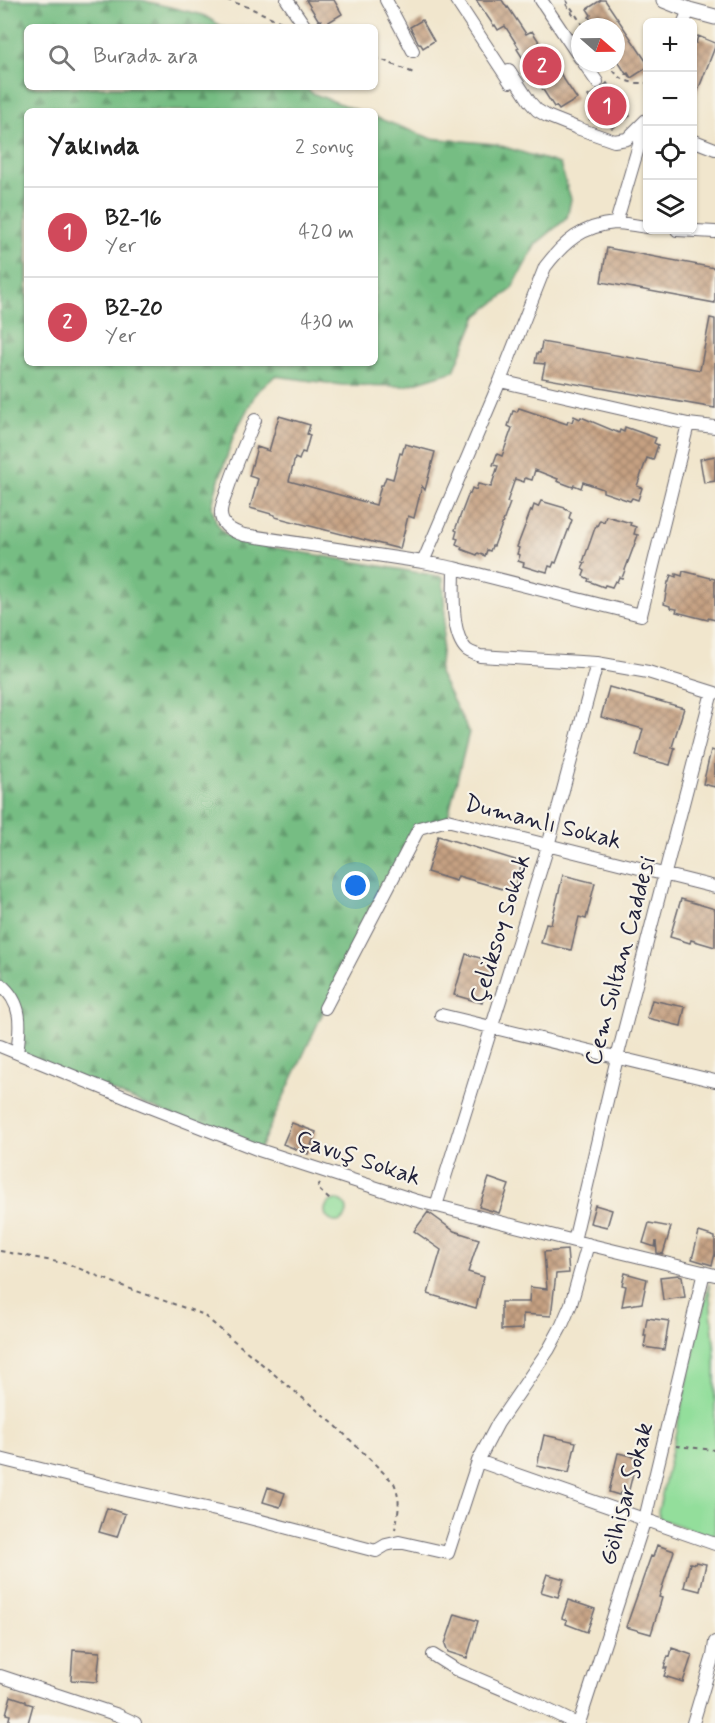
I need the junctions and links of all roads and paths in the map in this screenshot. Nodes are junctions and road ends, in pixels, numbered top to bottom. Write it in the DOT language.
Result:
graph roads {
  1 [pos="227,0"];
  2 [pos="287,0"];
  3 [pos="387,0"];
  4 [pos="456,0"];
  5 [pos="541,0"];
  6 [pos="566,0"];
  7 [pos="664,0"];
  8 [pos="566,4"];
  9 [pos="686,16"];
  10 [pos="577,17"];
  11 [pos="715,17"];
  12 [pos="293,24"];
  13 [pos="297,24"];
  14 [pos="715,24"];
  15 [pos="571,45"];
  16 [pos="413,51"];
  17 [pos="378,58"];
  18 [pos="509,70"];
  19 [pos="590,72"];
  20 [pos="614,72"];
  21 [pos="416,74"];
  22 [pos="597,82"];
  23 [pos="643,82"];
  24 [pos="518,95"];
  25 [pos="643,123"];
  26 [pos="645,126"];
  27 [pos="697,142"];
  28 [pos="715,149"];
  29 [pos="616,223"];
  30 [pos="643,226"];
  31 [pos="697,231"];
  32 [pos="715,232"];
  33 [pos="500,381"];
  34 [pos="255,420"];
  35 [pos="688,424"];
  36 [pos="715,427"];
  37 [pos="423,562"];
  38 [pos="454,568"];
  39 [pos="597,663"];
  40 [pos="714,693"];
  41 [pos="548,846"];
  42 [pos="665,875"];
  43 [pos="715,887"];
  44 [pos="0,984"];
  45 [pos="325,1008"];
  46 [pos="441,1016"];
  47 [pos="492,1028"];
  48 [pos="0,1046"];
  49 [pos="17,1053"];
  50 [pos="617,1058"];
  51 [pos="715,1081"];
  52 [pos="327,1172"];
  53 [pos="331,1201"];
  54 [pos="436,1206"];
  55 [pos="574,1241"];
  56 [pos="588,1244"];
  57 [pos="0,1251"];
  58 [pos="709,1274"];
  59 [pos="663,1445"];
  60 [pos="715,1450"];
  61 [pos="0,1459"];
  62 [pos="478,1461"];
  63 [pos="645,1519"];
  64 [pos="715,1544"];
  65 [pos="386,1545"];
  66 [pos="715,1642"];
  67 [pos="434,1654"];
  68 [pos="0,1676"];
  69 [pos="135,1723"];
  70 [pos="577,1723"];
  71 [pos="693,1723"];
  1 -- 12 [label="path"];
  2 -- 13 [label="street"];
  3 -- 16 [label="street"];
  4 -- 24 [label="street"];
  5 -- 15 [label="street"];
  6 -- 10 [label="path"];
  7 -- 9 [label="street"];
  8 -- 10 [label="path"];
  9 -- 11 [label="street"];
  9 -- 14 [label="street"];
  17 -- 21 [label="path"];
  18 -- 25 [label="street"];
  19 -- 22 [label="street"];
  20 -- 23 [label="path"];
  26 -- 29 [label="street"];
  27 -- 28 [label="street"];
  29 -- 30 [label="street"];
  29 -- 33 [label="street"];
  31 -- 32 [label="street"];
  33 -- 35 [label="street"];
  33 -- 37 [label="street"];
  34 -- 37 [label="street"];
  35 -- 36 [label="street"];
  35 -- 38 [label="street"];
  37 -- 38 [label="street"];
  38 -- 39 [label="street"];
  39 -- 40 [label="street"];
  39 -- 41 [label="street, Çeliksoy Sokak"];
  40 -- 42 [label="street, Cem Sultan Caddesi"];
  41 -- 42 [label="street, Dumanlı Sokak"];
  41 -- 45 [label="street, Dumanlı Sokak"];
  41 -- 47 [label="street, Çeliksoy Sokak"];
  42 -- 43 [label="street, Dumanlı Sokak"];
  42 -- 50 [label="street, Cem Sultan Caddesi"];
  44 -- 49 [label="street"];
  46 -- 47 [label="street"];
  47 -- 50 [label="street"];
  47 -- 54 [label="street, Çeliksoy Sokak"];
  48 -- 49 [label="street, Çavuş Sokak"];
  49 -- 52 [label="street, Çavuş Sokak"];
  50 -- 51 [label="street"];
  50 -- 55 [label="street, Cem Sultan Caddesi"];
  52 -- 53 [label="path"];
  52 -- 54 [label="street, Çavuş Sokak"];
  54 -- 55 [label="street, Çavuş Sokak"];
  55 -- 56 [label="street, Çavuş Sokak"];
  56 -- 58 [label="street, Çavuş Sokak"];
  56 -- 62 [label="street"];
  57 -- 65 [label="path"];
  58 -- 59 [label="street, Gölhisar Sokak"];
  59 -- 60 [label="path"];
  59 -- 63 [label="street, Gölhisar Sokak"];
  61 -- 65 [label="street"];
  62 -- 63 [label="street"];
  62 -- 65 [label="street"];
  63 -- 64 [label="street"];
  63 -- 70 [label="street, Gölhisar Sokak"];
  66 -- 71 [label="street"];
  67 -- 70 [label="street"];
  68 -- 69 [label="street"];
}
